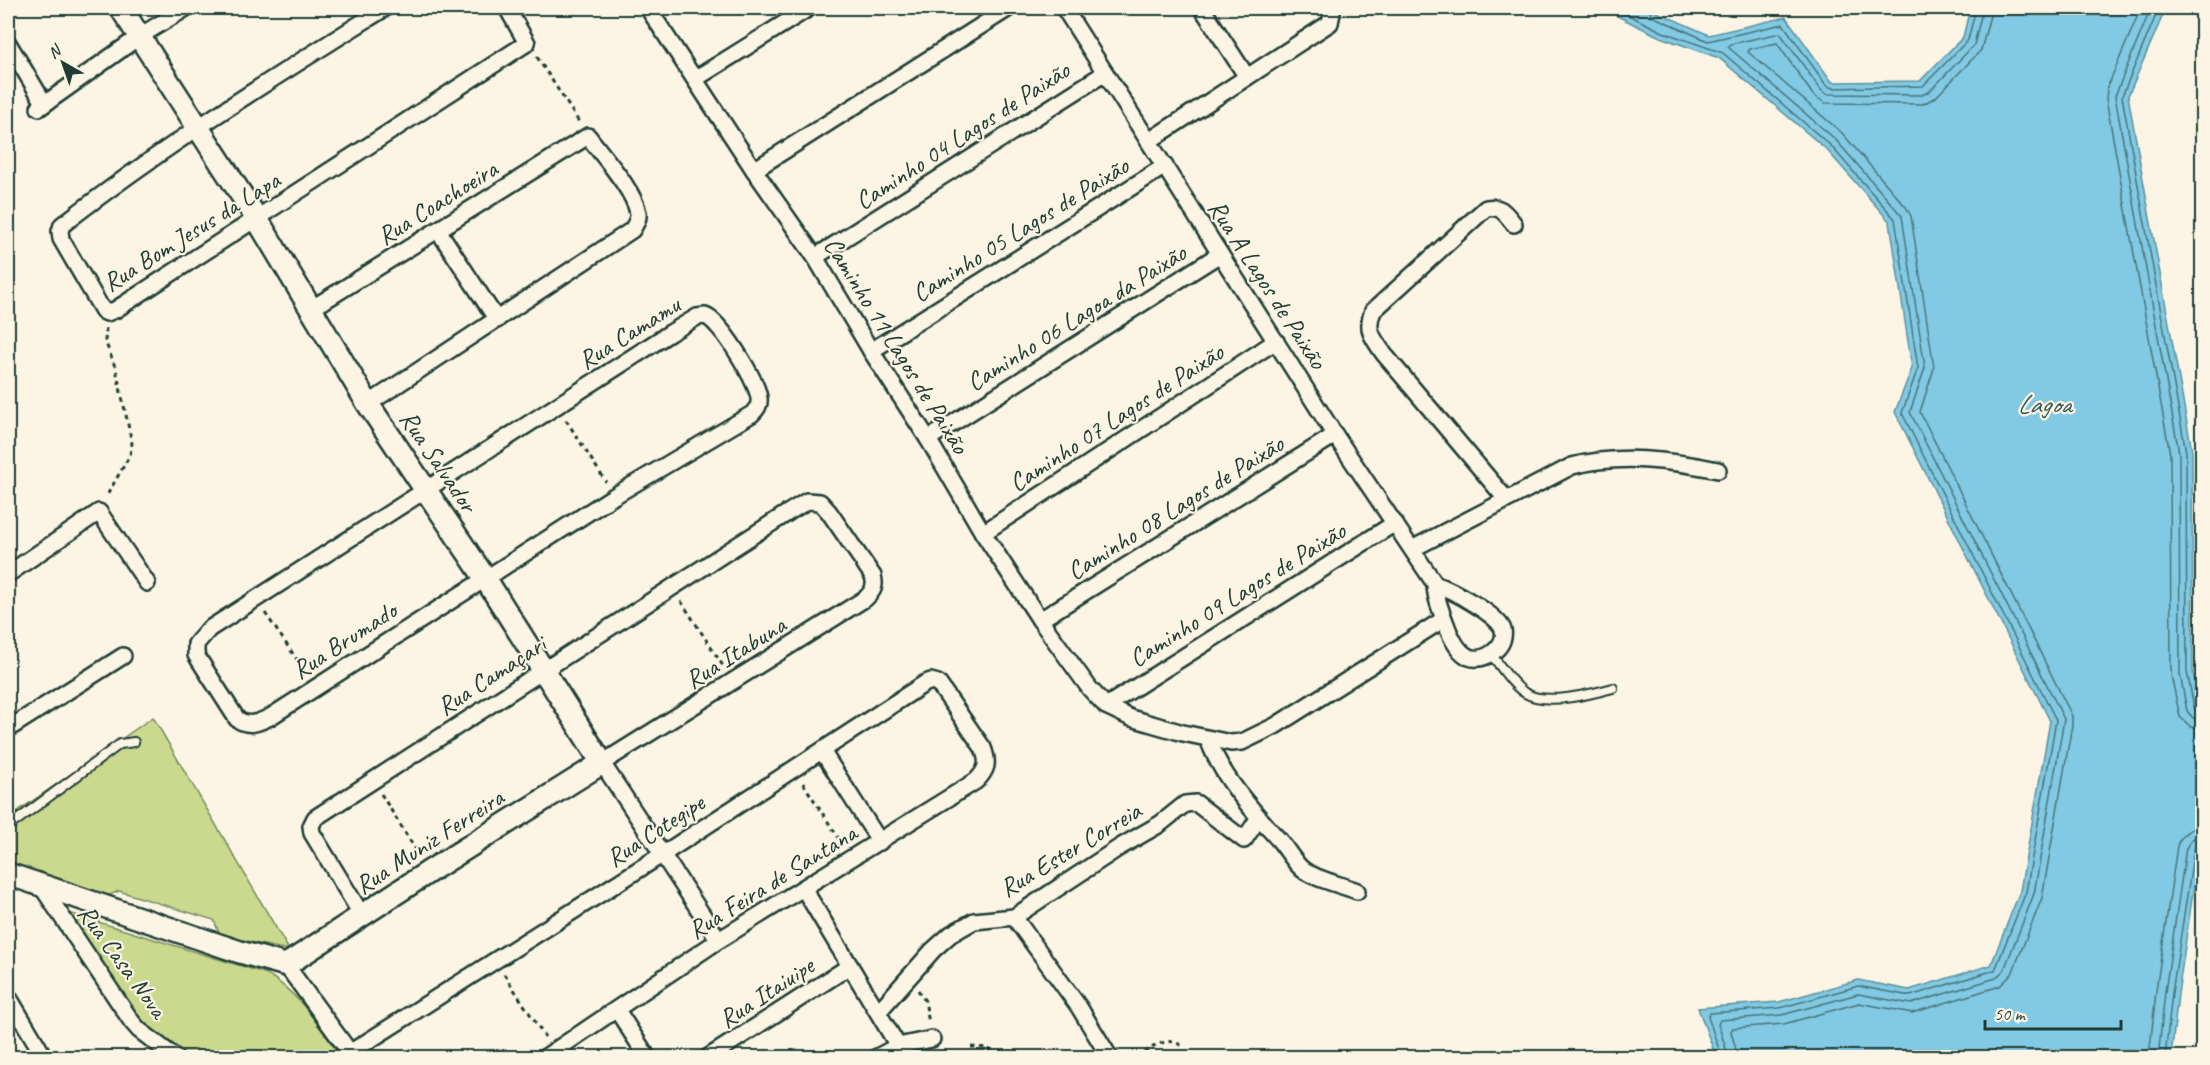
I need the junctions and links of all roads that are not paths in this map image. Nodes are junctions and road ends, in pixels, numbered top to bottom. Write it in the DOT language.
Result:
graph roads {
  1 [pos="121,8"];
  2 [pos="186,8"];
  3 [pos="385,8"];
  4 [pos="507,8"];
  5 [pos="648,8"];
  6 [pos="809,8"];
  7 [pos="1009,8"];
  8 [pos="1064,8"];
  9 [pos="1202,8"];
  10 [pos="1330,8"];
  11 [pos="140,36"];
  12 [pos="8,43"];
  13 [pos="1104,73"];
  14 [pos="1247,77"];
  15 [pos="695,79"];
  16 [pos="198,126"];
  17 [pos="1149,141"];
  18 [pos="1165,166"];
  19 [pos="754,170"];
  20 [pos="257,219"];
  21 [pos="1514,224"];
  22 [pos="438,230"];
  23 [pos="1220,254"];
  24 [pos="815,257"];
  25 [pos="311,309"];
  26 [pos="497,320"];
  27 [pos="1276,341"];
  28 [pos="871,351"];
  29 [pos="368,404"];
  30 [pos="1335,435"];
  31 [pos="928,439"];
  32 [pos="1718,470"];
  33 [pos="427,490"];
  34 [pos="1506,499"];
  35 [pos="1395,523"];
  36 [pos="983,533"];
  37 [pos="1412,549"];
  38 [pos="869,570"];
  39 [pos="8,574"];
  40 [pos="485,578"];
  41 [pos="147,584"];
  42 [pos="1435,584"];
  43 [pos="1444,619"];
  44 [pos="1040,620"];
  45 [pos="1490,653"];
  46 [pos="123,656"];
  47 [pos="543,669"];
  48 [pos="1613,688"];
  49 [pos="1106,706"];
  50 [pos="971,728"];
  51 [pos="8,729"];
  52 [pos="1208,739"];
  53 [pos="134,742"];
  54 [pos="822,751"];
  55 [pos="602,763"];
  56 [pos="1258,819"];
  57 [pos="8,827"];
  58 [pos="880,842"];
  59 [pos="663,854"];
  60 [pos="8,874"];
  61 [pos="40,884"];
  62 [pos="804,889"];
  63 [pos="1357,891"];
  64 [pos="1014,916"];
  65 [pos="363,917"];
  66 [pos="719,940"];
  67 [pos="286,965"];
  68 [pos="850,966"];
  69 [pos="8,996"];
  70 [pos="616,1010"];
  71 [pos="878,1011"];
  72 [pos="932,1039"];
  73 [pos="898,1046"];
  74 [pos="549,1054"];
  75 [pos="353,1055"];
  76 [pos="45,1058"];
  77 [pos="176,1058"];
  78 [pos="648,1058"];
  79 [pos="707,1058"];
  80 [pos="875,1058"];
  81 [pos="1110,1058"];
  1 -- 11 [label="street, Rua Salvador"];
  2 -- 11 [label="street"];
  3 -- 16 [label="street, Rua Bom Jesus da Lapa"];
  4 -- 20 [label="street, Rua Bom Jesus da Lapa"];
  5 -- 15 [label="street, Caminho 11 Lagos de Paixão"];
  6 -- 15 [label="street"];
  7 -- 19 [label="street"];
  8 -- 13 [label="street, Rua A Lagos de Paixão"];
  9 -- 14 [label="street"];
  10 -- 14 [label="street"];
  11 -- 12 [label="street"];
  11 -- 16 [label="street, Rua Salvador"];
  13 -- 17 [label="street, Rua A Lagos de Paixão"];
  13 -- 24 [label="street, Caminho 04 Lagos de Paixão"];
  14 -- 17 [label="street"];
  15 -- 19 [label="street, Caminho 11 Lagos de Paixão"];
  16 -- 20 [label="street, Rua Salvador"];
  16 -- 20 [label="street, Rua Bom Jesus da Lapa"];
  17 -- 18 [label="street, Rua A Lagos de Paixão"];
  18 -- 23 [label="street, Rua A Lagos de Paixão"];
  18 -- 28 [label="street, Caminho 05 Lagos de Paixão"];
  19 -- 24 [label="street, Caminho 11 Lagos de Paixão"];
  20 -- 25 [label="street, Rua Salvador"];
  21 -- 34 [label="street"];
  22 -- 25 [label="street, Rua Coachoeira"];
  22 -- 26 [label="street"];
  22 -- 26 [label="street, Rua Coachoeira"];
  23 -- 27 [label="street, Rua A Lagos de Paixão"];
  23 -- 31 [label="street, Caminho 06 Lagoa da Paixão"];
  24 -- 28 [label="street, Caminho 11 Lagos de Paixão"];
  25 -- 29 [label="street, Rua Salvador"];
  26 -- 29 [label="street"];
  27 -- 30 [label="street, Rua A Lagos de Paixão"];
  27 -- 36 [label="street, Caminho 07 Lagos de Paixão"];
  28 -- 31 [label="street, Caminho 11 Lagos de Paixão"];
  29 -- 33 [label="street, Rua Salvador"];
  30 -- 35 [label="street, Rua A Lagos de Paixão"];
  30 -- 44 [label="street, Caminho 08 Lagos de Paixão"];
  31 -- 36 [label="street, Caminho 11 Lagos de Paixão"];
  32 -- 34 [label="street"];
  33 -- 40 [label="street, Rua Salvador"];
  33 -- 40 [label="street, Rua Brumado"];
  33 -- 40 [label="street, Rua Camamu"];
  34 -- 37 [label="street"];
  35 -- 37 [label="street, Rua A Lagos de Paixão"];
  35 -- 49 [label="street, Caminho 09 Lagos de Paixão"];
  36 -- 44 [label="street, Caminho 11 Lagos de Paixão"];
  37 -- 42 [label="street, Rua A Lagos de Paixão"];
  38 -- 47 [label="street, Rua Camaçari"];
  38 -- 55 [label="street, Rua Itabuna"];
  39 -- 41 [label="street"];
  40 -- 47 [label="street, Rua Salvador"];
  42 -- 43 [label="street, Rua A Lagos de Paixão"];
  42 -- 45 [label="street, Rua A Lagos de Paixão"];
  43 -- 45 [label="street, Rua A Lagos de Paixão"];
  43 -- 52 [label="street"];
  44 -- 49 [label="street, Caminho 11 Lagos de Paixão"];
  45 -- 48 [label="lane"];
  46 -- 51 [label="street"];
  47 -- 55 [label="street, Rua Salvador"];
  47 -- 65 [label="street, Rua Camaçari"];
  49 -- 52 [label="street"];
  50 -- 54 [label="street, Rua Cotegipe"];
  50 -- 58 [label="street, Rua Feira de Santana"];
  52 -- 56 [label="street"];
  53 -- 57 [label="lane"];
  54 -- 58 [label="street"];
  54 -- 59 [label="street, Rua Cotegipe"];
  55 -- 59 [label="street, Rua Salvador"];
  55 -- 65 [label="street, Rua Muniz Ferreira"];
  56 -- 63 [label="street"];
  56 -- 64 [label="street, Rua Ester Correia"];
  58 -- 62 [label="street, Rua Feira de Santana"];
  59 -- 66 [label="street, Rua Salvador"];
  59 -- 75 [label="street, Rua Cotegipe"];
  60 -- 61 [label="street"];
  61 -- 67 [label="street"];
  61 -- 77 [label="street, Rua Casa Nova"];
  62 -- 66 [label="street, Rua Feira de Santana"];
  62 -- 68 [label="street"];
  64 -- 71 [label="street, Rua Ester Correia"];
  64 -- 81 [label="street"];
  65 -- 67 [label="street, Rua Muniz Ferreira"];
  66 -- 70 [label="street, Rua Feira de Santana"];
  67 -- 75 [label="street"];
  68 -- 71 [label="street"];
  68 -- 79 [label="street, Rua Itaiuipe"];
  69 -- 76 [label="street"];
  70 -- 74 [label="street, Rua Feira de Santana"];
  70 -- 78 [label="street"];
  71 -- 73 [label="street"];
  72 -- 73 [label="street"];
  73 -- 80 [label="street"];
}
